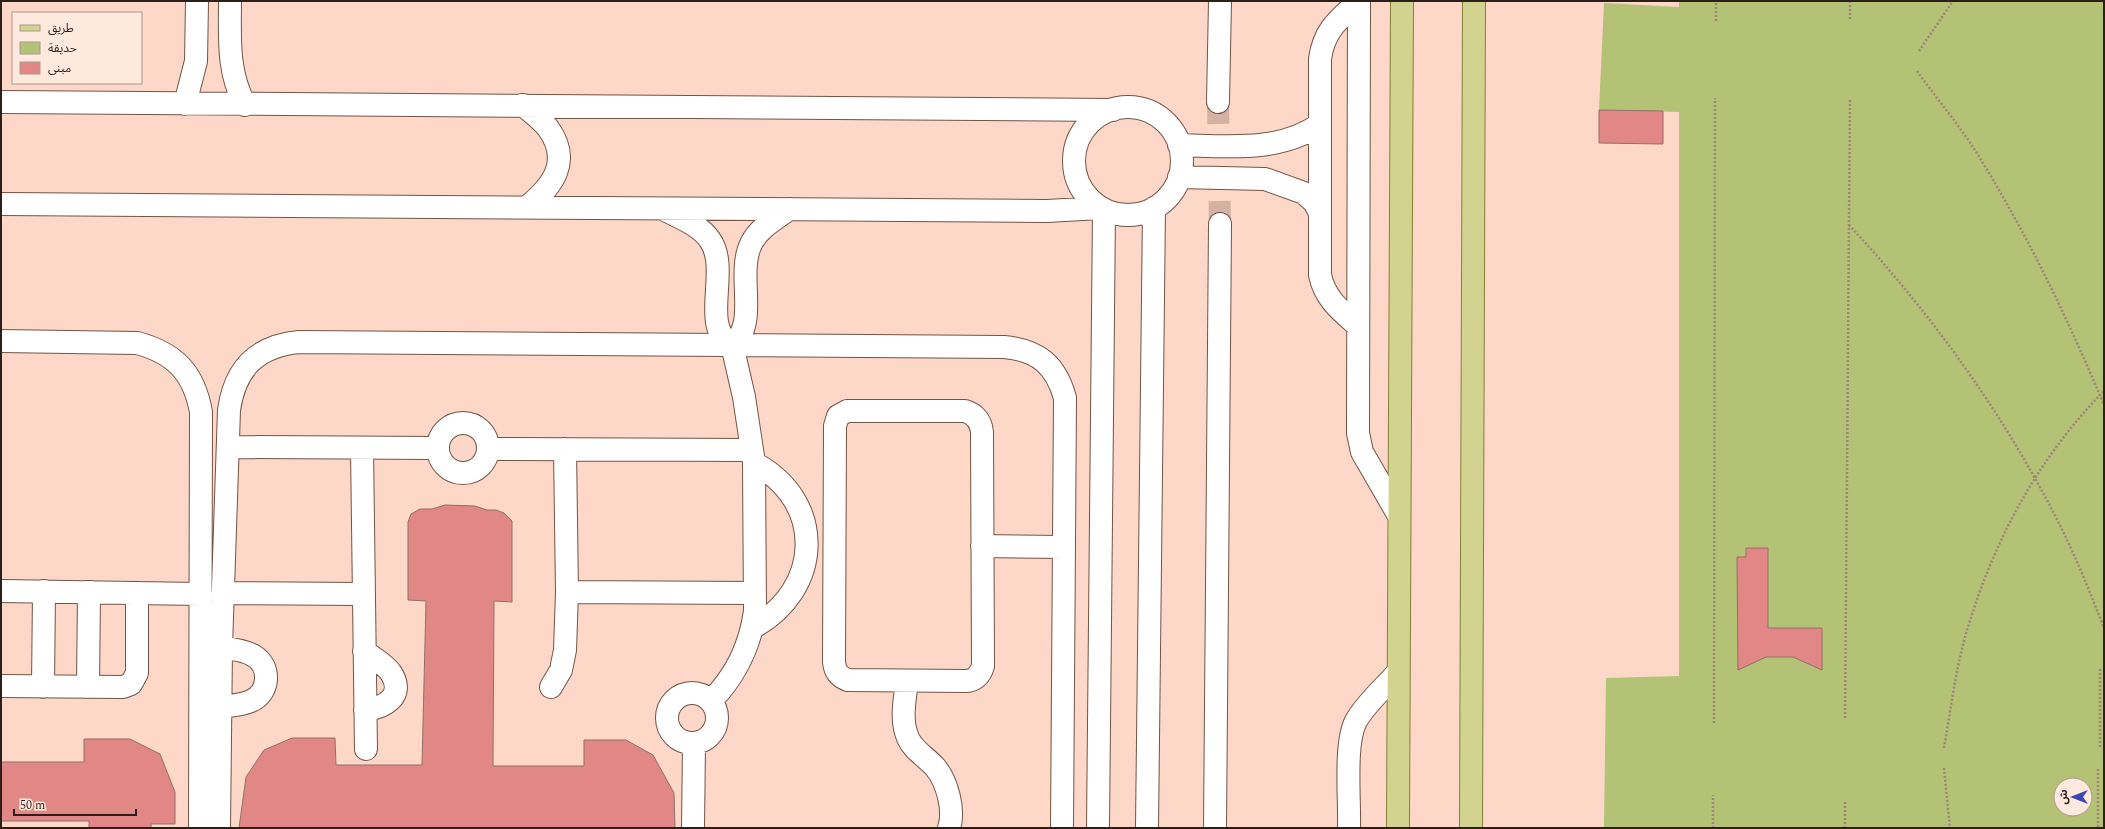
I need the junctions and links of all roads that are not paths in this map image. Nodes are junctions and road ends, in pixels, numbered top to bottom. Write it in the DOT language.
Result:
graph roads {
  1 [pos="197,1"];
  2 [pos="230,1"];
  3 [pos="1220,1"];
  4 [pos="1359,1"];
  5 [pos="1402,1"];
  6 [pos="1474,1"];
  7 [pos="1,102"];
  8 [pos="1218,102"];
  9 [pos="185,104"];
  10 [pos="245,104"];
  11 [pos="523,105"];
  12 [pos="1112,110"];
  13 [pos="1320,124"];
  14 [pos="1270,144"];
  15 [pos="1179,145"];
  16 [pos="1179,177"];
  17 [pos="1270,180"];
  18 [pos="1,204"];
  19 [pos="527,207"];
  20 [pos="662,208"];
  21 [pos="1154,208"];
  22 [pos="789,209"];
  23 [pos="1102,209"];
  24 [pos="1320,213"];
  25 [pos="1220,224"];
  26 [pos="718,278"];
  27 [pos="745,278"];
  28 [pos="1358,326"];
  29 [pos="1,341"];
  30 [pos="732,345"];
  31 [pos="228,447"];
  32 [pos="362,448"];
  33 [pos="438,448"];
  34 [pos="488,448"];
  35 [pos="565,449"];
  36 [pos="753,457"];
  37 [pos="1399,516"];
  38 [pos="982,546"];
  39 [pos="1064,547"];
  40 [pos="807,548"];
  41 [pos="835,548"];
  42 [pos="1,591"];
  43 [pos="44,591"];
  44 [pos="89,592"];
  45 [pos="567,592"];
  46 [pos="137,593"];
  47 [pos="222,593"];
  48 [pos="755,593"];
  49 [pos="201,594"];
  50 [pos="363,594"];
  51 [pos="752,628"];
  52 [pos="221,647"];
  53 [pos="364,651"];
  54 [pos="1398,672"];
  55 [pos="907,681"];
  56 [pos="1,686"];
  57 [pos="43,687"];
  58 [pos="88,687"];
  59 [pos="551,687"];
  60 [pos="711,701"];
  61 [pos="220,707"];
  62 [pos="365,710"];
  63 [pos="694,744"];
  64 [pos="366,749"];
  65 [pos="200,828"];
  66 [pos="219,828"];
  67 [pos="693,828"];
  68 [pos="949,828"];
  69 [pos="1062,828"];
  70 [pos="1098,828"];
  71 [pos="1147,828"];
  72 [pos="1215,828"];
  73 [pos="1350,828"];
  74 [pos="1398,828"];
  75 [pos="1471,828"];
  1 -- 9 [label="street"];
  2 -- 10 [label="street"];
  3 -- 8 [label="street"];
  4 -- 13 [label="street"];
  4 -- 28 [label="street"];
  5 -- 37 [label="main road"];
  6 -- 75 [label="main road"];
  7 -- 9 [label="street"];
  9 -- 10 [label="street"];
  10 -- 11 [label="street"];
  11 -- 12 [label="street"];
  11 -- 19 [label="street"];
  12 -- 15 [label="street"];
  12 -- 23 [label="street"];
  13 -- 14 [label="street"];
  13 -- 24 [label="street"];
  14 -- 15 [label="street"];
  14 -- 17 [label="street"];
  15 -- 16 [label="street"];
  16 -- 17 [label="street"];
  16 -- 21 [label="street"];
  17 -- 24 [label="street"];
  18 -- 19 [label="street"];
  19 -- 20 [label="street"];
  20 -- 22 [label="street"];
  20 -- 26 [label="street"];
  21 -- 23 [label="street"];
  21 -- 71 [label="street"];
  22 -- 23 [label="street"];
  22 -- 27 [label="street"];
  23 -- 70 [label="street"];
  24 -- 28 [label="street"];
  25 -- 72 [label="street"];
  26 -- 27 [label="street"];
  26 -- 30 [label="street"];
  27 -- 30 [label="street"];
  28 -- 37 [label="street"];
  29 -- 49 [label="street"];
  30 -- 31 [label="street"];
  30 -- 36 [label="street"];
  30 -- 39 [label="street"];
  31 -- 32 [label="street"];
  31 -- 47 [label="street"];
  32 -- 33 [label="street"];
  32 -- 50 [label="street"];
  33 -- 34 [label="street"];
  33 -- 34 [label="street"];
  34 -- 35 [label="street"];
  35 -- 36 [label="street"];
  35 -- 45 [label="street"];
  36 -- 40 [label="street"];
  36 -- 48 [label="street"];
  37 -- 54 [label="main road"];
  38 -- 39 [label="street"];
  38 -- 41 [label="street"];
  38 -- 55 [label="street"];
  39 -- 69 [label="street"];
  40 -- 41 [label="street"];
  40 -- 51 [label="street"];
  41 -- 55 [label="street"];
  42 -- 43 [label="street"];
  43 -- 44 [label="street"];
  43 -- 57 [label="street"];
  44 -- 46 [label="street"];
  44 -- 58 [label="street"];
  45 -- 48 [label="street"];
  45 -- 59 [label="street"];
  46 -- 49 [label="street"];
  46 -- 58 [label="street"];
  47 -- 50 [label="street"];
  47 -- 52 [label="street"];
  48 -- 51 [label="street"];
  49 -- 65 [label="street"];
  50 -- 53 [label="street"];
  51 -- 60 [label="street"];
  52 -- 61 [label="street"];
  52 -- 61 [label="street"];
  53 -- 62 [label="street"];
  53 -- 62 [label="street"];
  54 -- 73 [label="street"];
  54 -- 74 [label="main road"];
  55 -- 68 [label="street"];
  56 -- 57 [label="street"];
  57 -- 58 [label="street"];
  60 -- 63 [label="street"];
  60 -- 63 [label="street"];
  61 -- 66 [label="street"];
  62 -- 64 [label="street"];
  63 -- 67 [label="street"];
}
